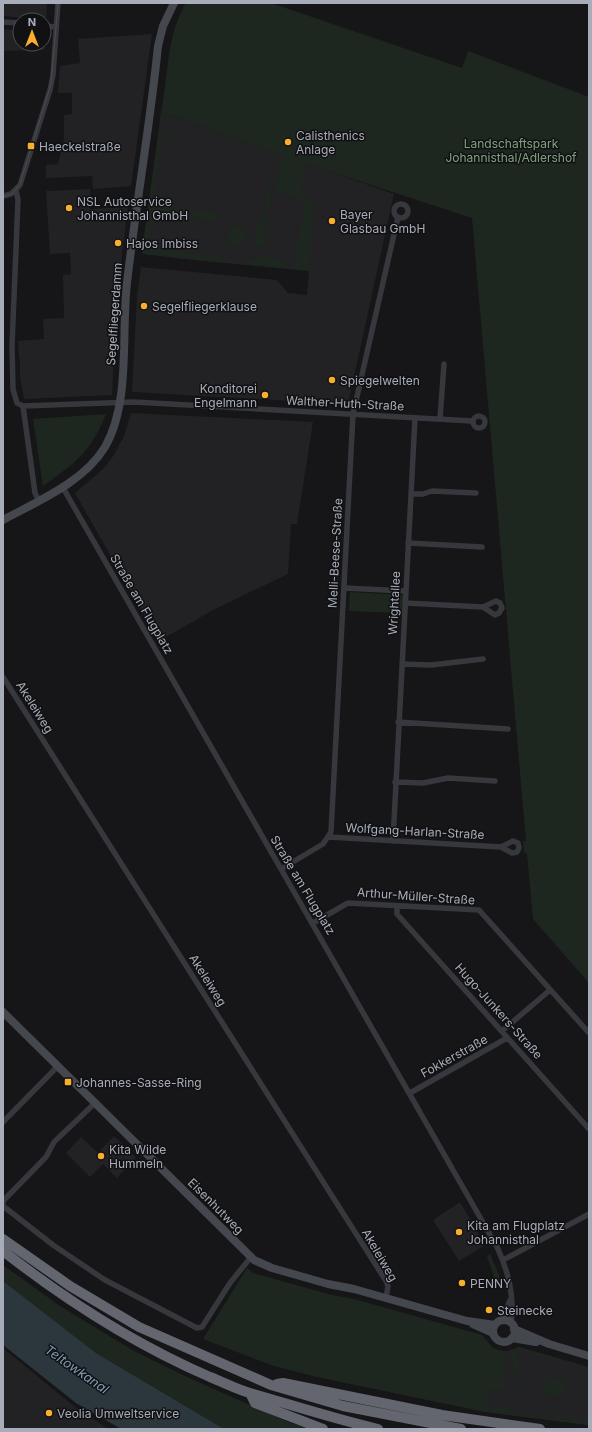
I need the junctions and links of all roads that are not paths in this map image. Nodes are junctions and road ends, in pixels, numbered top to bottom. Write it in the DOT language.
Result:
graph roads {
  1 [pos="58,3"];
  2 [pos="174,3"];
  3 [pos="52,27"];
  4 [pos="56,27"];
  5 [pos="16,190"];
  6 [pos="3,196"];
  7 [pos="398,217"];
  8 [pos="444,364"];
  9 [pos="121,402"];
  10 [pos="23,406"];
  11 [pos="353,414"];
  12 [pos="416,418"];
  13 [pos="440,419"];
  14 [pos="472,421"];
  15 [pos="62,486"];
  16 [pos="476,493"];
  17 [pos="411,494"];
  18 [pos="39,501"];
  19 [pos="3,520"];
  20 [pos="408,543"];
  21 [pos="482,547"];
  22 [pos="344,588"];
  23 [pos="406,591"];
  24 [pos="405,603"];
  25 [pos="483,607"];
  26 [pos="483,659"];
  27 [pos="402,664"];
  28 [pos="3,677"];
  29 [pos="398,722"];
  30 [pos="508,728"];
  31 [pos="395,782"];
  32 [pos="495,782"];
  33 [pos="329,837"];
  34 [pos="393,841"];
  35 [pos="501,847"];
  36 [pos="281,869"];
  37 [pos="397,906"];
  38 [pos="313,923"];
  39 [pos="550,990"];
  40 [pos="3,1012"];
  41 [pos="502,1031"];
  42 [pos="589,1033"];
  43 [pos="508,1038"];
  44 [pos="58,1066"];
  45 [pos="410,1093"];
  46 [pos="95,1103"];
  47 [pos="3,1122"];
  48 [pos="589,1129"];
  49 [pos="3,1203"];
  50 [pos="3,1206"];
  51 [pos="589,1214"];
  52 [pos="3,1239"];
  53 [pos="3,1251"];
  54 [pos="251,1257"];
  55 [pos="503,1260"];
  56 [pos="386,1298"];
  57 [pos="510,1300"];
  58 [pos="496,1326"];
  59 [pos="513,1326"];
  60 [pos="512,1338"];
  61 [pos="549,1344"];
  62 [pos="589,1356"];
  63 [pos="271,1385"];
  64 [pos="250,1393"];
  65 [pos="323,1429"];
  66 [pos="378,1429"];
  67 [pos="461,1429"];
  68 [pos="540,1429"];
  1 -- 4 [label="street"];
  2 -- 9 [label="street, Segelfliegerdamm"];
  3 -- 4 [label="street"];
  4 -- 5 [label="street"];
  5 -- 6 [label="street"];
  5 -- 10 [label="street"];
  7 -- 11 [label="street, Melli-Beese-Straße"];
  8 -- 13 [label="street"];
  9 -- 10 [label="street, Walther-Huth-Straße"];
  9 -- 11 [label="street, Walther-Huth-Straße"];
  9 -- 15 [label="street, Segelfliegerdamm"];
  10 -- 18 [label="street"];
  11 -- 12 [label="street, Walther-Huth-Straße"];
  11 -- 22 [label="street, Melli-Beese-Straße"];
  12 -- 13 [label="street, Walther-Huth-Straße"];
  12 -- 17 [label="street, Wrightallee"];
  13 -- 14 [label="street, Walther-Huth-Straße"];
  15 -- 18 [label="street, Segelfliegerdamm"];
  15 -- 36 [label="street, Straße am Flugplatz"];
  16 -- 17 [label="street"];
  17 -- 20 [label="street, Wrightallee"];
  18 -- 19 [label="street, Segelfliegerdamm"];
  20 -- 21 [label="street"];
  20 -- 23 [label="street, Wrightallee"];
  22 -- 23 [label="street"];
  22 -- 33 [label="street, Melli-Beese-Straße"];
  23 -- 24 [label="street, Wrightallee"];
  24 -- 25 [label="street"];
  24 -- 27 [label="street, Wrightallee"];
  26 -- 27 [label="street"];
  27 -- 29 [label="street, Wrightallee"];
  28 -- 56 [label="street, Akeleiweg"];
  29 -- 30 [label="street"];
  29 -- 31 [label="street, Wrightallee"];
  31 -- 32 [label="street"];
  31 -- 34 [label="street, Wrightallee"];
  33 -- 34 [label="street, Wolfgang-Harlan-Straße"];
  33 -- 36 [label="street"];
  34 -- 35 [label="street, Wolfgang-Harlan-Straße"];
  36 -- 38 [label="street, Straße am Flugplatz"];
  37 -- 38 [label="street, Arthur-Müller-Straße"];
  37 -- 39 [label="street, Arthur-Müller-Straße"];
  37 -- 41 [label="street, Hugo-Junkers-Straße"];
  38 -- 45 [label="street, Straße am Flugplatz"];
  39 -- 41 [label="street, Fokkerstraße"];
  39 -- 42 [label="street, Arthur-Müller-Straße"];
  40 -- 44 [label="street, Eisenhutweg"];
  41 -- 43 [label="street, Hugo-Junkers-Straße"];
  43 -- 45 [label="street, Fokkerstraße"];
  43 -- 48 [label="street, Hugo-Junkers-Straße"];
  44 -- 46 [label="street, Eisenhutweg"];
  44 -- 47 [label="street"];
  45 -- 55 [label="street, Straße am Flugplatz"];
  46 -- 49 [label="street"];
  46 -- 54 [label="street, Eisenhutweg"];
  50 -- 54 [label="street"];
  51 -- 55 [label="street"];
  52 -- 63 [label="highway"];
  53 -- 64 [label="highway"];
  54 -- 56 [label="street, Eisenhutweg"];
  55 -- 57 [label="street, Straße am Flugplatz"];
  56 -- 58 [label="street, Eisenhutweg"];
  57 -- 58 [label="street, Straße am Flugplatz"];
  57 -- 59 [label="street, Straße am Flugplatz"];
  58 -- 59 [label="street, Eisenhutweg"];
  58 -- 60 [label="street, Eisenhutweg"];
  59 -- 60 [label="street"];
  59 -- 61 [label="street, Eisenhutweg"];
  60 -- 61 [label="street, Eisenhutweg"];
  61 -- 62 [label="street, Eisenhutweg"];
  63 -- 67 [label="highway"];
  63 -- 68 [label="highway"];
  64 -- 65 [label="highway"];
  64 -- 66 [label="highway"];
}
